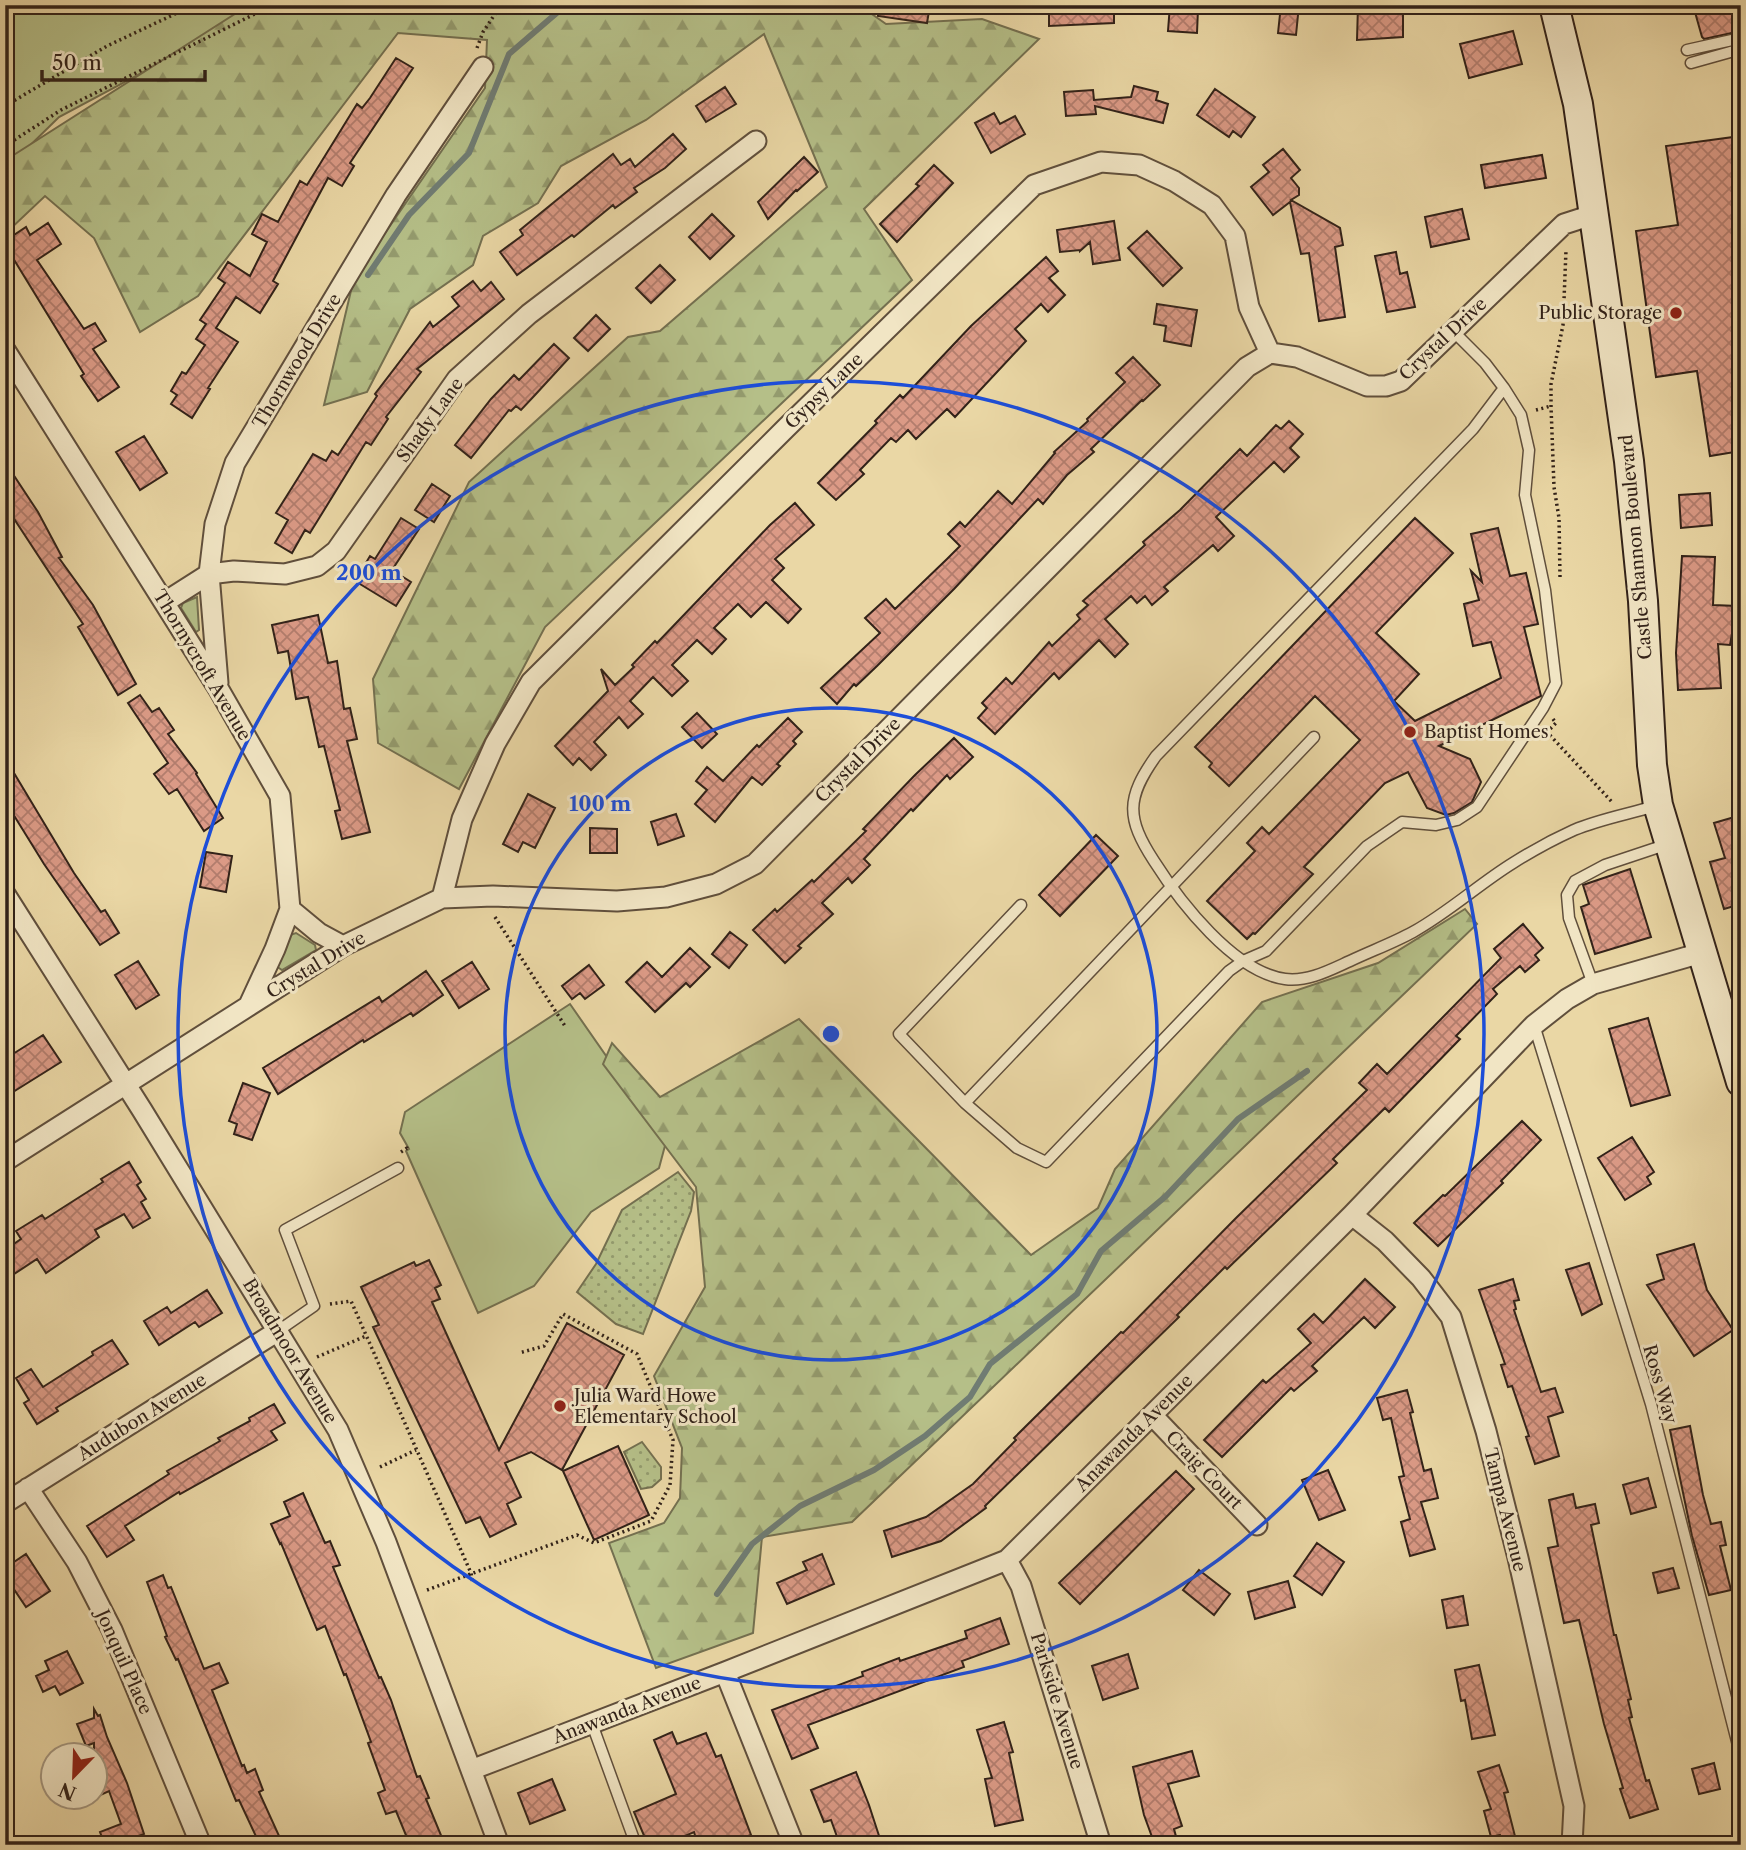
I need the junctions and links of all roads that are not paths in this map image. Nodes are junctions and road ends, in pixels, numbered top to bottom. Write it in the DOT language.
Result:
graph roads {
  1 [pos="1554,5"];
  2 [pos="1741,38"];
  3 [pos="1741,49"];
  4 [pos="1687,50"];
  5 [pos="1691,63"];
  6 [pos="483,67"];
  7 [pos="756,141"];
  8 [pos="1595,214"];
  9 [pos="1453,331"];
  10 [pos="5,350"];
  11 [pos="1270,353"];
  12 [pos="1504,388"];
  13 [pos="209,574"];
  14 [pos="165,603"];
  15 [pos="218,688"];
  16 [pos="1314,737"];
  17 [pos="1658,805"];
  18 [pos="1668,843"];
  19 [pos="1171,889"];
  20 [pos="5,894"];
  21 [pos="442,898"];
  22 [pos="1021,905"];
  23 [pos="290,909"];
  24 [pos="343,946"];
  25 [pos="1701,953"];
  26 [pos="1243,961"];
  27 [pos="1593,984"];
  28 [pos="249,1006"];
  29 [pos="1534,1025"];
  30 [pos="1741,1082"];
  31 [pos="127,1086"];
  32 [pos="965,1103"];
  33 [pos="5,1161"];
  34 [pos="398,1168"];
  35 [pos="1352,1215"];
  36 [pos="278,1331"];
  37 [pos="1152,1415"];
  38 [pos="28,1488"];
  39 [pos="5,1503"];
  40 [pos="1257,1525"];
  41 [pos="1007,1560"];
  42 [pos="725,1672"];
  43 [pos="592,1724"];
  44 [pos="1741,1757"];
  45 [pos="471,1770"];
  46 [pos="201,1845"];
  47 [pos="499,1845"];
  48 [pos="636,1845"];
  49 [pos="793,1845"];
  50 [pos="1101,1845"];
  51 [pos="1572,1845"];
  1 -- 8 [label="street, Castle Shannon Boulevard"];
  2 -- 4 [label="lane"];
  3 -- 5 [label="lane"];
  6 -- 13 [label="street, Thornwood Drive"];
  7 -- 13 [label="street, Shady Lane"];
  8 -- 9 [label="street, Crystal Drive"];
  8 -- 17 [label="street, Castle Shannon Boulevard"];
  9 -- 11 [label="street, Crystal Drive"];
  9 -- 12 [label="lane"];
  10 -- 14 [label="street, Thornycroft Avenue"];
  11 -- 21 [label="street, Crystal Drive"];
  11 -- 21 [label="street, Gypsy Lane"];
  12 -- 19 [label="lane"];
  12 -- 26 [label="lane"];
  13 -- 14 [label="street"];
  13 -- 15 [label="street, Thornwood Drive"];
  14 -- 15 [label="street, Thornycroft Avenue"];
  15 -- 23 [label="street, Thornycroft Avenue"];
  16 -- 19 [label="lane"];
  17 -- 18 [label="street, Castle Shannon Boulevard"];
  17 -- 26 [label="lane"];
  18 -- 25 [label="street, Castle Shannon Boulevard"];
  18 -- 27 [label="lane"];
  19 -- 26 [label="lane"];
  19 -- 32 [label="lane"];
  20 -- 31 [label="street, Broadmoor Avenue"];
  21 -- 24 [label="street, Crystal Drive"];
  22 -- 32 [label="lane"];
  23 -- 24 [label="street"];
  23 -- 28 [label="street, Thornycroft Avenue"];
  24 -- 28 [label="street, Crystal Drive"];
  25 -- 27 [label="street, Anawanda Avenue"];
  25 -- 30 [label="street, Castle Shannon Boulevard"];
  26 -- 32 [label="lane"];
  27 -- 29 [label="street, Anawanda Avenue"];
  28 -- 31 [label="street, Crystal Drive"];
  29 -- 35 [label="street, Anawanda Avenue"];
  29 -- 44 [label="lane, Ross Way"];
  31 -- 33 [label="street, Crystal Drive"];
  31 -- 36 [label="street, Broadmoor Avenue"];
  34 -- 36 [label="lane"];
  35 -- 37 [label="street, Anawanda Avenue"];
  35 -- 51 [label="street, Tampa Avenue"];
  36 -- 38 [label="street, Audubon Avenue"];
  36 -- 45 [label="street, Broadmoor Avenue"];
  37 -- 40 [label="street, Craig Court"];
  37 -- 41 [label="street, Anawanda Avenue"];
  38 -- 39 [label="street, Audubon Avenue"];
  38 -- 46 [label="street, Jonquil Place"];
  41 -- 42 [label="street, Anawanda Avenue"];
  41 -- 50 [label="street, Parkside Avenue"];
  42 -- 43 [label="street, Anawanda Avenue"];
  42 -- 49 [label="street"];
  43 -- 45 [label="street, Anawanda Avenue"];
  43 -- 48 [label="lane"];
  45 -- 47 [label="street, Broadmoor Avenue"];
}
